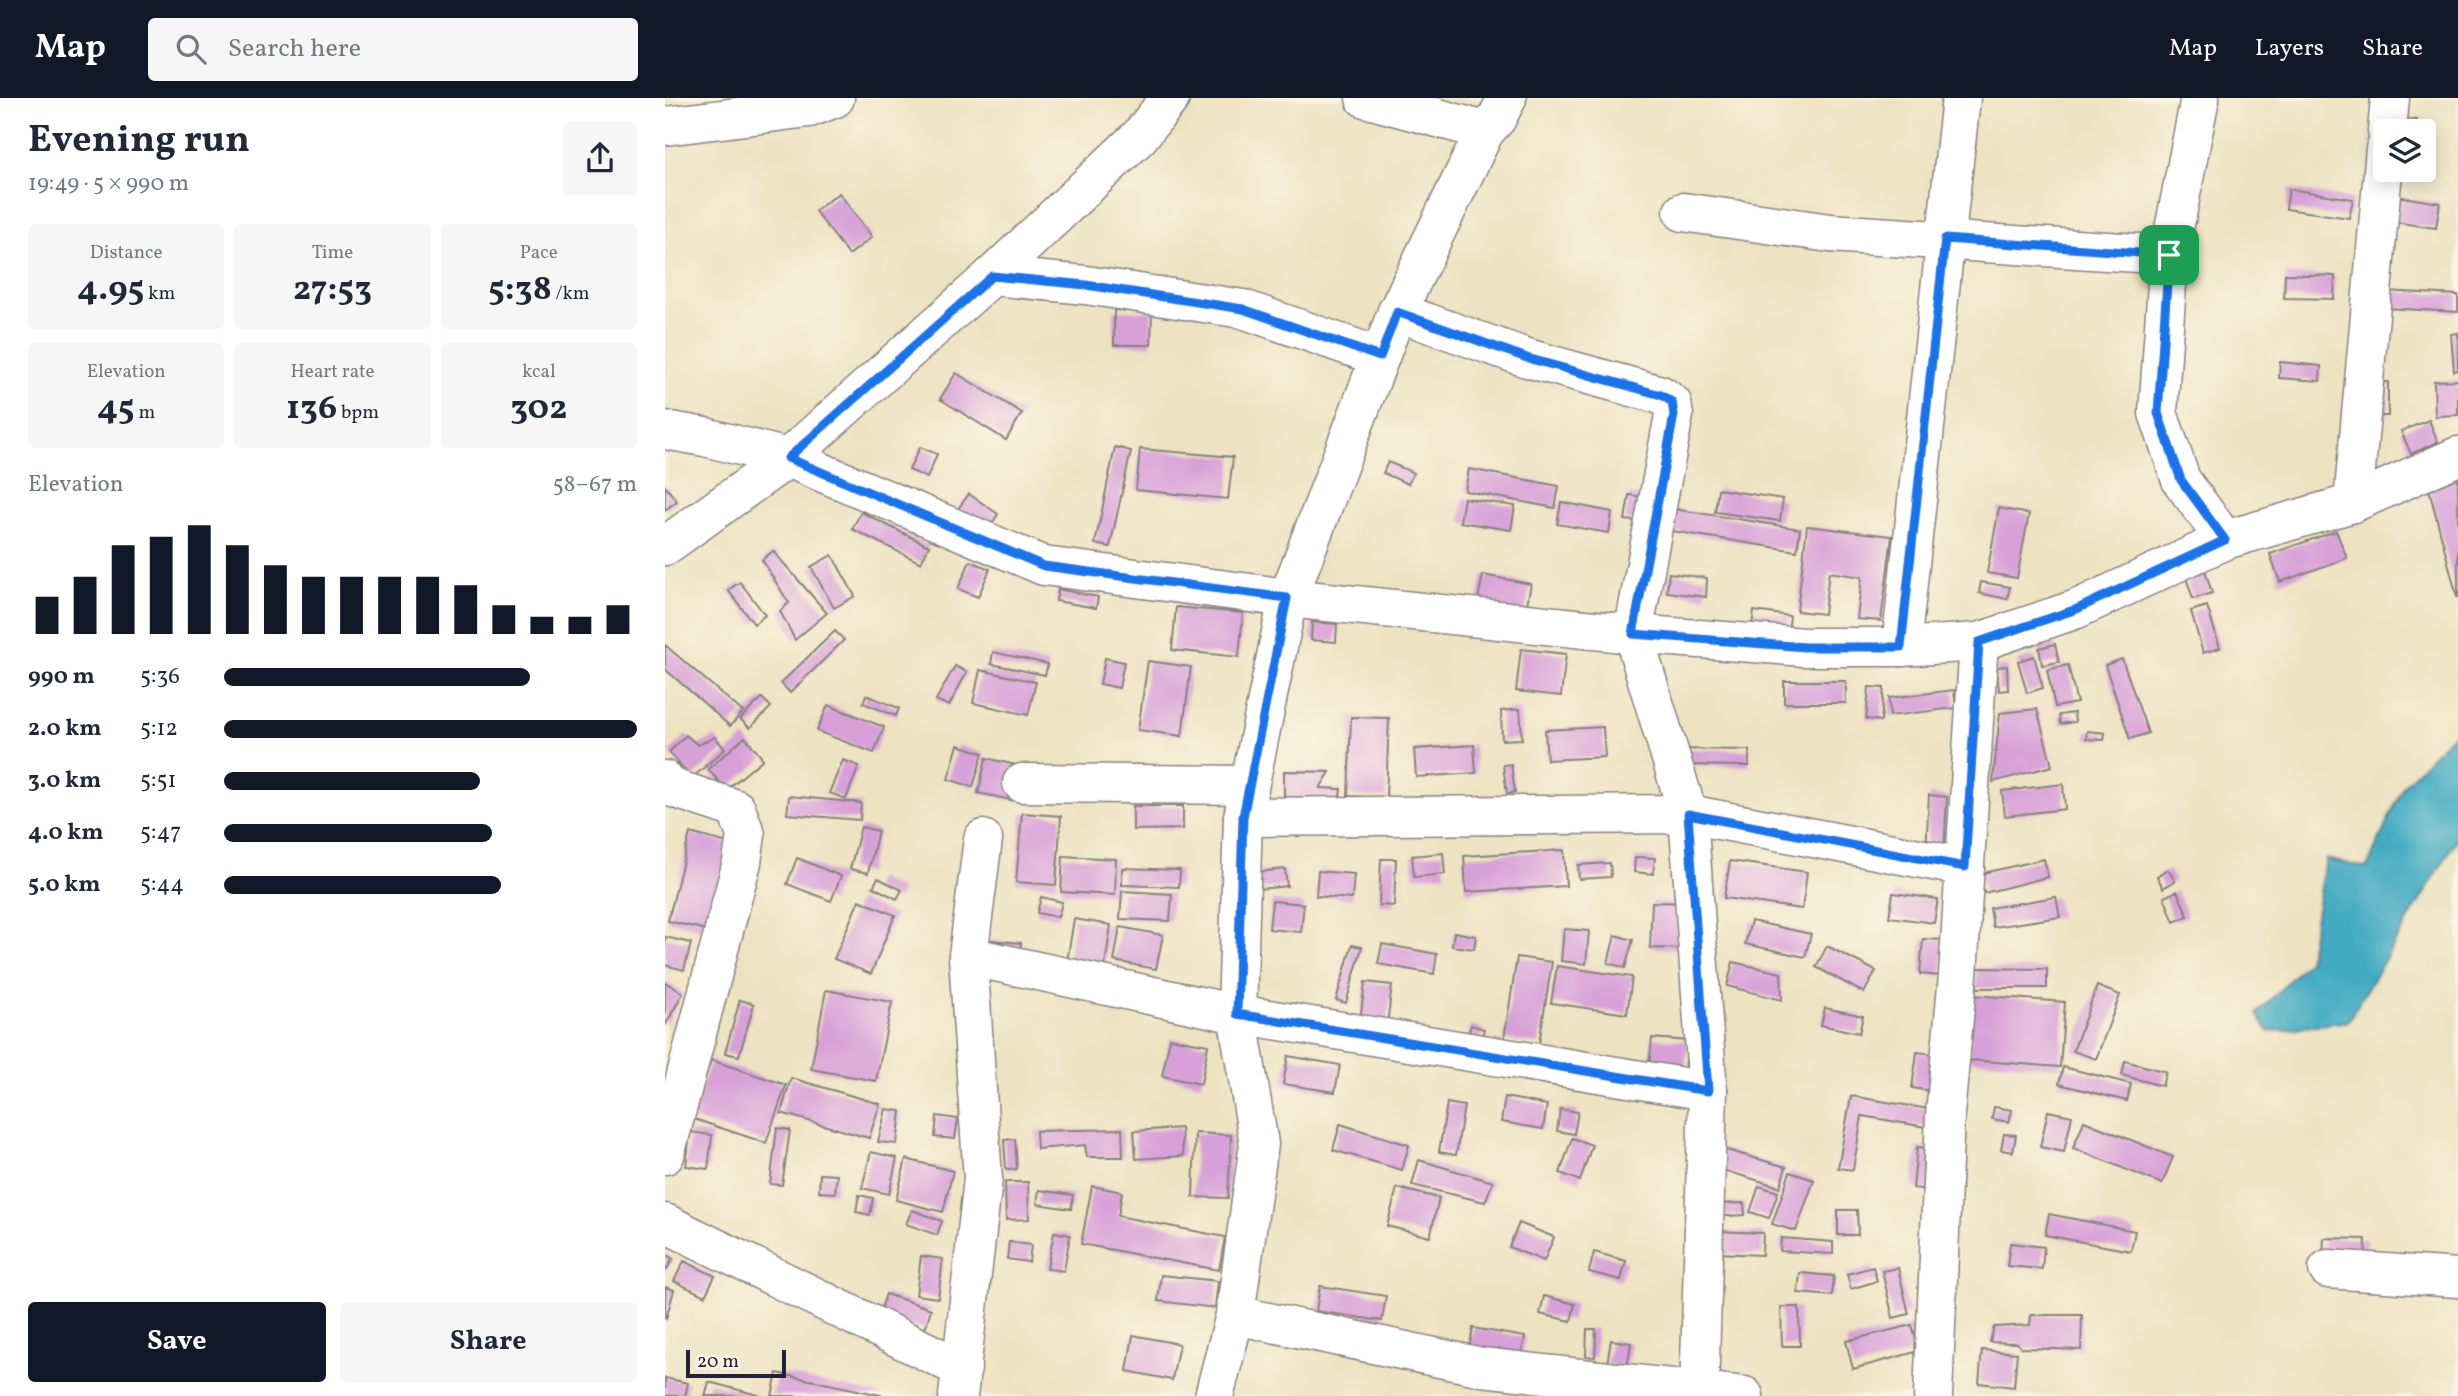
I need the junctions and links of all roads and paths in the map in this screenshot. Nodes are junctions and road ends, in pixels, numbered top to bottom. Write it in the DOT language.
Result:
graph roads {
  1 [pos="835,98"];
  2 [pos="1170,98"];
  3 [pos="1365,98"];
  4 [pos="1507,98"];
  5 [pos="1961,98"];
  6 [pos="2200,98"];
  7 [pos="2390,98"];
  8 [pos="2388,119"];
  9 [pos="665,126"];
  10 [pos="1485,131"];
  11 [pos="2382,182"];
  12 [pos="1683,212"];
  13 [pos="1945,239"];
  14 [pos="2169,255"];
  15 [pos="992,276"];
  16 [pos="1397,312"];
  17 [pos="1380,357"];
  18 [pos="665,430"];
  19 [pos="2458,456"];
  20 [pos="788,458"];
  21 [pos="2353,503"];
  22 [pos="2225,540"];
  23 [pos="665,547"];
  24 [pos="1287,598"];
  25 [pos="1633,634"];
  26 [pos="1979,642"];
  27 [pos="1901,647"];
  28 [pos="665,780"];
  29 [pos="1022,783"];
  30 [pos="1246,801"];
  31 [pos="1688,814"];
  32 [pos="983,839"];
  33 [pos="1965,867"];
  34 [pos="968,956"];
  35 [pos="1237,1014"];
  36 [pos="1708,1091"];
  37 [pos="665,1155"];
  38 [pos="665,1223"];
  39 [pos="2328,1269"];
  40 [pos="2458,1278"];
  41 [pos="1235,1315"];
  42 [pos="1479,1381"];
  43 [pos="960,1382"];
  44 [pos="1700,1393"];
  45 [pos="1214,1396"];
  46 [pos="1744,1396"];
  47 [pos="1933,1396"];
  1 -- 9 [label="street"];
  2 -- 15 [label="street"];
  3 -- 10 [label="street"];
  4 -- 10 [label="street"];
  5 -- 13 [label="street"];
  6 -- 14 [label="street"];
  7 -- 8 [label="street"];
  10 -- 16 [label="street"];
  11 -- 21 [label="street"];
  12 -- 13 [label="street"];
  13 -- 14 [label="street"];
  13 -- 27 [label="street"];
  14 -- 22 [label="street"];
  15 -- 17 [label="street"];
  15 -- 20 [label="street"];
  16 -- 17 [label="street"];
  16 -- 25 [label="street"];
  17 -- 24 [label="street"];
  18 -- 20 [label="street"];
  19 -- 21 [label="street"];
  20 -- 23 [label="street"];
  20 -- 24 [label="street"];
  21 -- 22 [label="street"];
  22 -- 26 [label="street"];
  24 -- 25 [label="street"];
  24 -- 30 [label="street"];
  25 -- 27 [label="street"];
  25 -- 31 [label="street"];
  26 -- 27 [label="street"];
  26 -- 33 [label="street"];
  28 -- 37 [label="street"];
  29 -- 30 [label="street"];
  30 -- 31 [label="street"];
  30 -- 35 [label="street"];
  31 -- 33 [label="street"];
  31 -- 36 [label="street"];
  32 -- 34 [label="street"];
  33 -- 47 [label="street"];
  34 -- 35 [label="street"];
  34 -- 43 [label="street"];
  35 -- 36 [label="street"];
  35 -- 41 [label="street"];
  36 -- 44 [label="street"];
  38 -- 43 [label="street"];
  39 -- 40 [label="street"];
  41 -- 42 [label="street"];
  41 -- 45 [label="street"];
  42 -- 44 [label="street"];
  44 -- 46 [label="street"];
}
